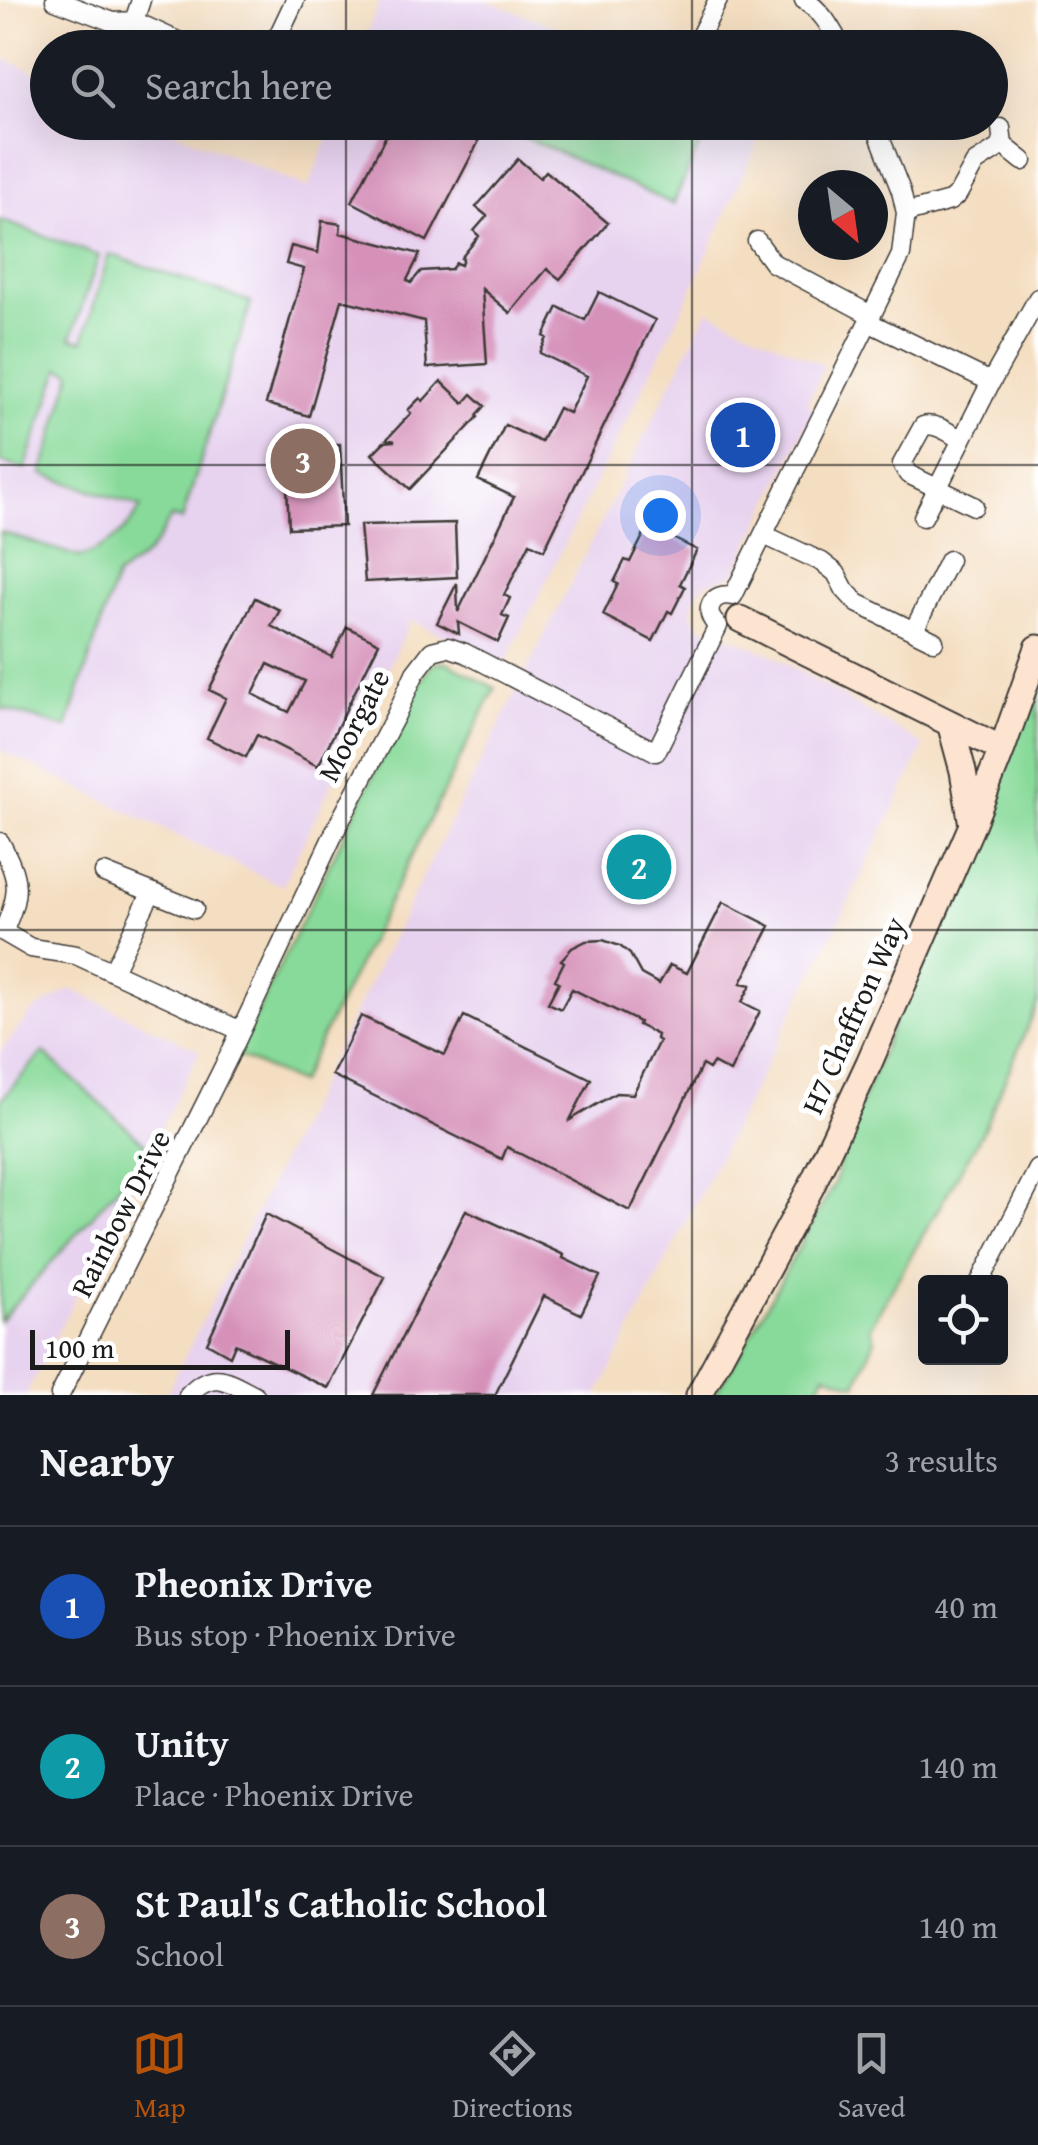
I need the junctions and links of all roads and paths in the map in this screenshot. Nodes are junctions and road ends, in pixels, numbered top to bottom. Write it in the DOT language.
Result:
graph roads {
  1 [pos="55,0"];
  2 [pos="141,0"];
  3 [pos="295,0"];
  4 [pos="718,0"];
  5 [pos="804,0"];
  6 [pos="134,21"];
  7 [pos="153,30"];
  8 [pos="281,30"];
  9 [pos="703,30"];
  10 [pos="832,30"];
  11 [pos="881,140"];
  12 [pos="998,140"];
  13 [pos="1005,140"];
  14 [pos="1023,162"];
  15 [pos="906,213"];
  16 [pos="757,241"];
  17 [pos="1038,298"];
  18 [pos="870,319"];
  19 [pos="991,382"];
  20 [pos="962,440"];
  21 [pos="939,488"];
  22 [pos="974,506"];
  23 [pos="923,517"];
  24 [pos="764,535"];
  25 [pos="949,560"];
  26 [pos="731,614"];
  27 [pos="914,630"];
  28 [pos="934,641"];
  29 [pos="1038,648"];
  30 [pos="950,723"];
  31 [pos="1002,749"];
  32 [pos="972,826"];
  33 [pos="0,842"];
  34 [pos="104,872"];
  35 [pos="151,893"];
  36 [pos="194,909"];
  37 [pos="1,931"];
  38 [pos="114,971"];
  39 [pos="240,1031"];
  40 [pos="229,1056"];
  41 [pos="1038,1169"];
  42 [pos="1033,1192"];
  43 [pos="984,1275"];
  44 [pos="60,1395"];
  45 [pos="188,1395"];
  46 [pos="255,1395"];
  47 [pos="699,1395"];
  1 -- 6 [label="street"];
  2 -- 6 [label="street"];
  3 -- 8 [label="street"];
  4 -- 9 [label="street"];
  5 -- 10 [label="street"];
  6 -- 7 [label="street"];
  11 -- 15 [label="street"];
  12 -- 15 [label="street"];
  13 -- 14 [label="street"];
  15 -- 18 [label="street"];
  16 -- 18 [label="street"];
  17 -- 19 [label="street"];
  18 -- 19 [label="street"];
  18 -- 24 [label="street"];
  19 -- 20 [label="street"];
  20 -- 21 [label="street"];
  20 -- 21 [label="street"];
  21 -- 22 [label="street"];
  21 -- 23 [label="street"];
  24 -- 26 [label="street"];
  24 -- 27 [label="street"];
  25 -- 27 [label="street"];
  26 -- 30 [label="street"];
  26 -- 39 [label="street, Moorgate"];
  27 -- 28 [label="street"];
  29 -- 31 [label="street, H7 Chaffron Way"];
  30 -- 31 [label="street"];
  30 -- 32 [label="street"];
  31 -- 32 [label="street, H7 Chaffron Way"];
  32 -- 47 [label="street, H7 Chaffron Way"];
  33 -- 37 [label="street"];
  34 -- 35 [label="street"];
  35 -- 36 [label="street"];
  35 -- 38 [label="street"];
  37 -- 38 [label="street"];
  38 -- 39 [label="street"];
  39 -- 40 [label="street, Moorgate"];
  40 -- 44 [label="street, Rainbow Drive"];
  41 -- 42 [label="street"];
  42 -- 43 [label="street"];
  45 -- 46 [label="street"];
}
